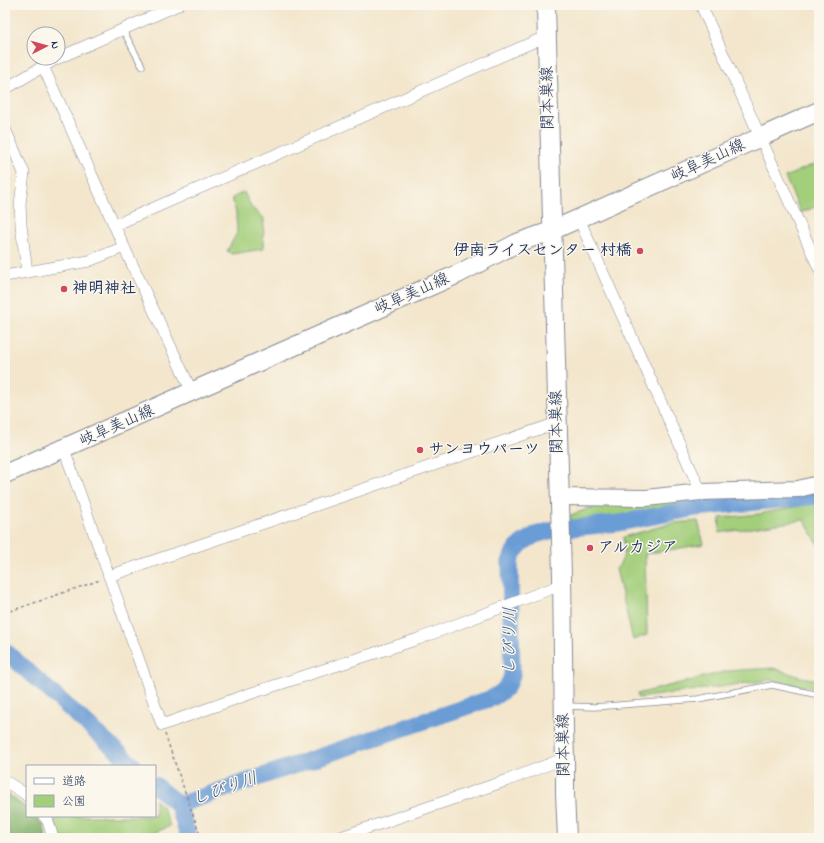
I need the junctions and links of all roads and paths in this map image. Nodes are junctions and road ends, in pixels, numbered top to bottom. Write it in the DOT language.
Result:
graph roads {
  1 [pos="178,5"];
  2 [pos="546,5"];
  3 [pos="701,5"];
  4 [pos="123,30"];
  5 [pos="547,36"];
  6 [pos="66,55"];
  7 [pos="43,66"];
  8 [pos="142,66"];
  9 [pos="5,89"];
  10 [pos="819,112"];
  11 [pos="5,129"];
  12 [pos="760,137"];
  13 [pos="579,219"];
  14 [pos="115,225"];
  15 [pos="551,231"];
  16 [pos="124,247"];
  17 [pos="819,268"];
  18 [pos="28,272"];
  19 [pos="5,276"];
  20 [pos="192,392"];
  21 [pos="557,423"];
  22 [pos="64,449"];
  23 [pos="5,474"];
  24 [pos="819,484"];
  25 [pos="701,492"];
  26 [pos="559,497"];
  27 [pos="110,576"];
  28 [pos="561,585"];
  29 [pos="5,613"];
  30 [pos="819,695"];
  31 [pos="563,706"];
  32 [pos="162,725"];
  33 [pos="566,758"];
  34 [pos="5,781"];
  35 [pos="26,795"];
  36 [pos="45,817"];
  37 [pos="53,838"];
  38 [pos="201,838"];
  39 [pos="338,838"];
  40 [pos="567,838"];
  1 -- 4 [label="street"];
  2 -- 5 [label="main road, 関本巣線"];
  3 -- 12 [label="street"];
  4 -- 6 [label="street"];
  4 -- 8 [label="lane"];
  5 -- 14 [label="street"];
  5 -- 15 [label="main road, 関本巣線"];
  7 -- 9 [label="street"];
  7 -- 14 [label="street"];
  10 -- 12 [label="main road, 岐阜美山線"];
  11 -- 18 [label="street"];
  12 -- 13 [label="main road, 岐阜美山線"];
  12 -- 17 [label="street"];
  13 -- 15 [label="main road, 岐阜美山線"];
  13 -- 25 [label="street"];
  14 -- 16 [label="street"];
  15 -- 20 [label="main road, 岐阜美山線"];
  15 -- 21 [label="main road, 関本巣線"];
  16 -- 18 [label="street"];
  16 -- 20 [label="street"];
  18 -- 19 [label="street"];
  20 -- 22 [label="main road, 岐阜美山線"];
  21 -- 26 [label="main road, 関本巣線"];
  21 -- 27 [label="street"];
  22 -- 23 [label="main road, 岐阜美山線"];
  22 -- 27 [label="street"];
  24 -- 25 [label="street"];
  25 -- 26 [label="street"];
  26 -- 28 [label="main road, 関本巣線"];
  27 -- 29 [label="path"];
  27 -- 32 [label="street"];
  28 -- 31 [label="main road, 関本巣線"];
  28 -- 32 [label="street"];
  30 -- 31 [label="lane"];
  31 -- 33 [label="main road, 関本巣線"];
  32 -- 38 [label="path"];
  33 -- 39 [label="street"];
  33 -- 40 [label="main road, 関本巣線"];
  34 -- 35 [label="street"];
  36 -- 37 [label="street"];
}
